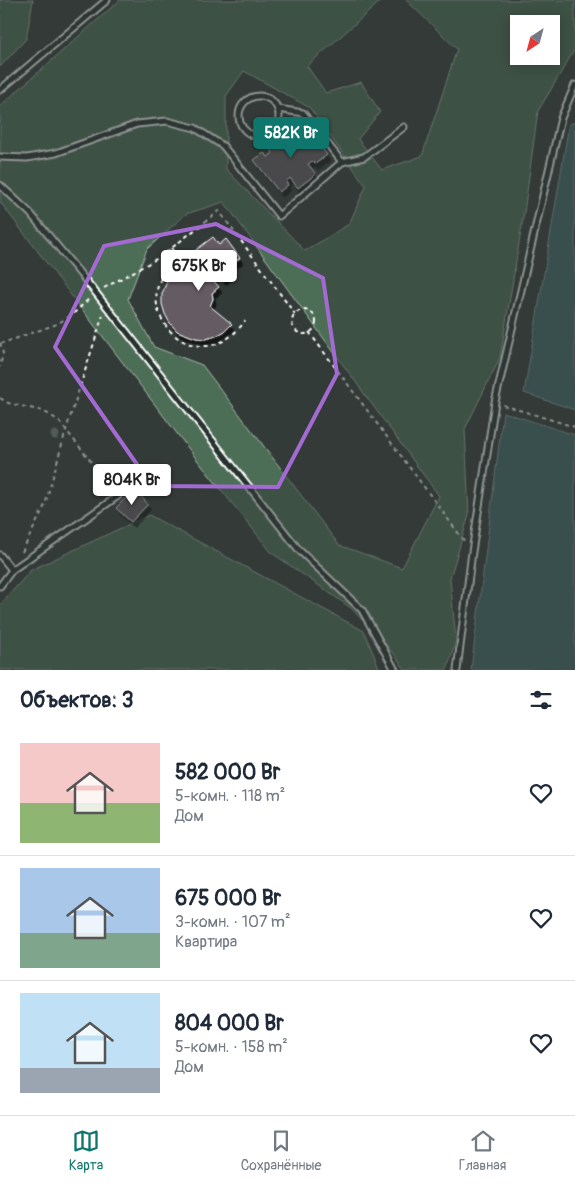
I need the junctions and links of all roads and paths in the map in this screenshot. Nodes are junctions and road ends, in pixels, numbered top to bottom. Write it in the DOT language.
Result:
graph roads {
  1 [pos="107,0"];
  2 [pos="575,85"];
  3 [pos="0,90"];
  4 [pos="568,101"];
  5 [pos="575,105"];
  6 [pos="278,109"];
  7 [pos="404,127"];
  8 [pos="0,157"];
  9 [pos="342,162"];
  10 [pos="0,185"];
  11 [pos="171,248"];
  12 [pos="96,293"];
  13 [pos="106,306"];
  14 [pos="295,314"];
  15 [pos="245,321"];
  16 [pos="309,332"];
  17 [pos="0,344"];
  18 [pos="0,367"];
  19 [pos="0,398"];
  20 [pos="495,402"];
  21 [pos="575,427"];
  22 [pos="66,430"];
  23 [pos="118,496"];
  24 [pos="472,552"];
  25 [pos="0,555"];
  26 [pos="21,555"];
  27 [pos="12,570"];
  28 [pos="0,586"];
  29 [pos="395,670"];
  30 [pos="457,670"];
  1 -- 3 [label="lane"];
  2 -- 4 [label="lane"];
  4 -- 5 [label="lane"];
  4 -- 20 [label="lane"];
  6 -- 6 [label="lane"];
  6 -- 9 [label="lane"];
  7 -- 9 [label="lane"];
  8 -- 9 [label="lane"];
  10 -- 12 [label="lane"];
  11 -- 12 [label="path"];
  11 -- 14 [label="path"];
  11 -- 15 [label="path"];
  12 -- 13 [label="lane"];
  12 -- 17 [label="path"];
  13 -- 22 [label="path"];
  13 -- 29 [label="lane"];
  14 -- 16 [label="path"];
  14 -- 16 [label="path"];
  16 -- 24 [label="path"];
  17 -- 18 [label="path"];
  19 -- 22 [label="path"];
  20 -- 21 [label="path"];
  20 -- 24 [label="lane"];
  22 -- 23 [label="path"];
  22 -- 26 [label="path"];
  23 -- 27 [label="lane"];
  24 -- 30 [label="lane"];
  25 -- 27 [label="lane"];
  27 -- 28 [label="lane"];
}
